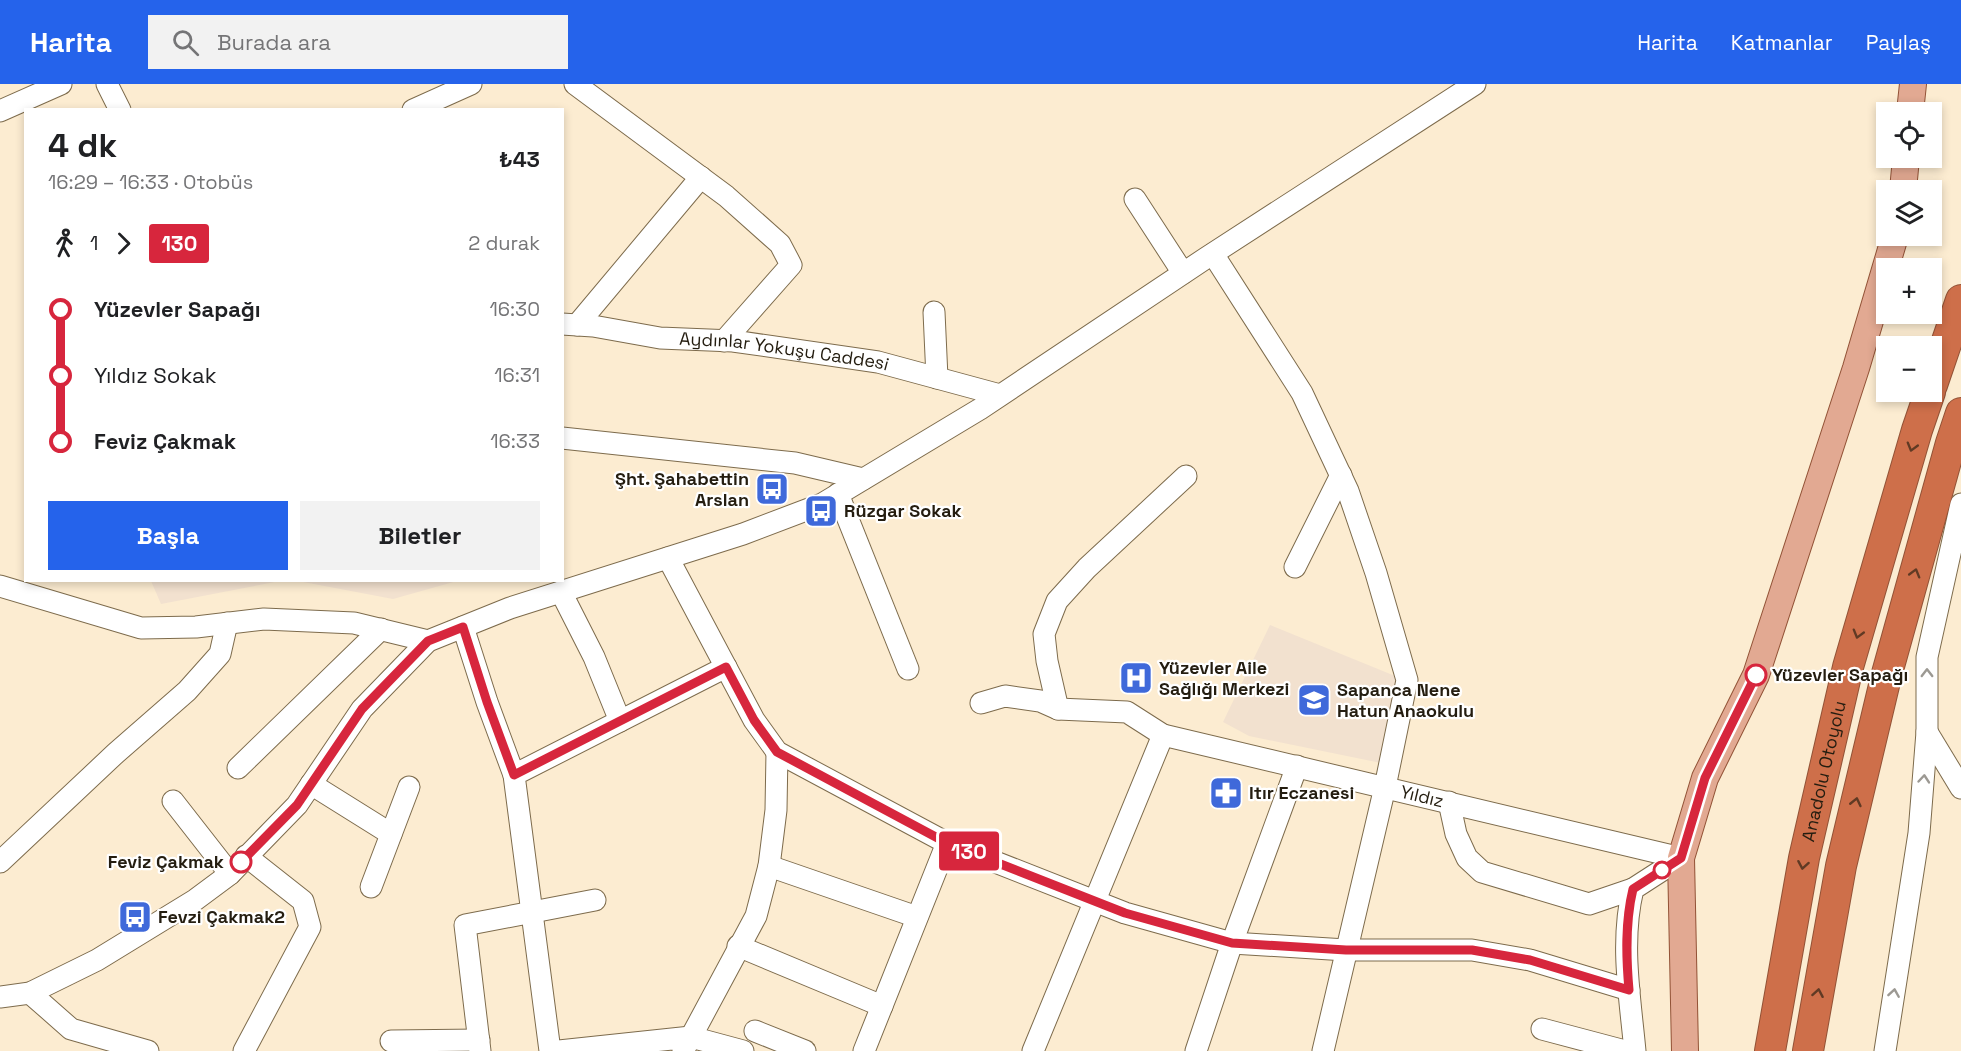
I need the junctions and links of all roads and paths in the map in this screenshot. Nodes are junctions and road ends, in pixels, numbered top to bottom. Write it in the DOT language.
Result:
graph roads {
  1 [pos="61,84"];
  2 [pos="107,84"];
  3 [pos="471,84"];
  4 [pos="575,84"];
  5 [pos="1475,84"];
  6 [pos="1904,84"];
  7 [pos="1913,84"];
  8 [pos="1905,102"];
  9 [pos="1911,102"];
  10 [pos="119,108"];
  11 [pos="417,108"];
  12 [pos="0,111"];
  13 [pos="701,177"];
  14 [pos="1135,199"];
  15 [pos="1892,246"];
  16 [pos="1213,254"];
  17 [pos="1183,273"];
  18 [pos="1961,300"];
  19 [pos="934,312"];
  20 [pos="570,324"];
  21 [pos="724,340"];
  22 [pos="1942,356"];
  23 [pos="937,378"];
  24 [pos="1000,395"];
  25 [pos="1927,402"];
  26 [pos="1961,413"];
  27 [pos="564,438"];
  28 [pos="1341,475"];
  29 [pos="1186,476"];
  30 [pos="864,479"];
  31 [pos="838,494"];
  32 [pos="1961,504"];
  33 [pos="668,558"];
  34 [pos="1294,567"];
  35 [pos="0,586"];
  36 [pos="561,592"];
  37 [pos="227,623"];
  38 [pos="463,627"];
  39 [pos="381,629"];
  40 [pos="428,641"];
  41 [pos="726,667"];
  42 [pos="908,669"];
  43 [pos="981,703"];
  44 [pos="1058,709"];
  45 [pos="620,721"];
  46 [pos="1928,732"];
  47 [pos="1163,735"];
  48 [pos="777,752"];
  49 [pos="1296,766"];
  50 [pos="238,768"];
  51 [pos="514,775"];
  52 [pos="311,784"];
  53 [pos="409,786"];
  54 [pos="1385,787"];
  55 [pos="1961,788"];
  56 [pos="174,801"];
  57 [pos="1449,802"];
  58 [pos="391,834"];
  59 [pos="947,843"];
  60 [pos="246,856"];
  61 [pos="1681,858"];
  62 [pos="0,862"];
  63 [pos="770,866"];
  64 [pos="230,874"];
  65 [pos="371,887"];
  66 [pos="1633,889"];
  67 [pos="595,900"];
  68 [pos="1094,901"];
  69 [pos="532,912"];
  70 [pos="917,917"];
  71 [pos="1232,943"];
  72 [pos="738,946"];
  73 [pos="1346,950"];
  74 [pos="1629,990"];
  75 [pos="30,993"];
  76 [pos="0,997"];
  77 [pos="882,1006"];
  78 [pos="1542,1029"];
  79 [pos="755,1031"];
  80 [pos="391,1041"];
  81 [pos="84,1042"];
  82 [pos="687,1044"];
  83 [pos="479,1046"];
  84 [pos="148,1051"];
  85 [pos="244,1051"];
  86 [pos="550,1051"];
  87 [pos="559,1051"];
  88 [pos="742,1051"];
  89 [pos="805,1051"];
  90 [pos="864,1051"];
  91 [pos="1033,1051"];
  92 [pos="1196,1051"];
  93 [pos="1323,1051"];
  94 [pos="1625,1051"];
  95 [pos="1635,1051"];
  96 [pos="1685,1051"];
  97 [pos="1770,1051"];
  98 [pos="1808,1051"];
  99 [pos="1885,1051"];
  1 -- 12 [label="street"];
  2 -- 10 [label="street"];
  3 -- 11 [label="street"];
  4 -- 13 [label="street"];
  5 -- 16 [label="street"];
  6 -- 8 [label="main road"];
  7 -- 9 [label="main road"];
  13 -- 20 [label="street"];
  13 -- 21 [label="street"];
  14 -- 17 [label="street"];
  15 -- 61 [label="main road"];
  16 -- 17 [label="street"];
  16 -- 28 [label="street"];
  17 -- 24 [label="street"];
  18 -- 22 [label="highway"];
  19 -- 23 [label="street"];
  20 -- 21 [label="street, Aydınlar Yokuşu Caddesi"];
  21 -- 23 [label="street, Aydınlar Yokuşu Caddesi"];
  23 -- 24 [label="street, Aydınlar Yokuşu Caddesi"];
  24 -- 30 [label="street"];
  25 -- 97 [label="highway, Anadolu Otoyolu, one-way"];
  98 -- 26 [label="highway, one-way"];
  27 -- 30 [label="street"];
  28 -- 34 [label="street"];
  28 -- 54 [label="street"];
  29 -- 44 [label="street"];
  30 -- 31 [label="street"];
  31 -- 33 [label="street"];
  31 -- 42 [label="street"];
  46 -- 32 [label="street, one-way"];
  33 -- 36 [label="street"];
  33 -- 41 [label="street"];
  35 -- 37 [label="street"];
  36 -- 38 [label="street"];
  36 -- 45 [label="street"];
  37 -- 39 [label="street"];
  37 -- 62 [label="street"];
  38 -- 40 [label="street"];
  38 -- 51 [label="street"];
  39 -- 40 [label="street"];
  39 -- 50 [label="street"];
  40 -- 52 [label="street"];
  41 -- 45 [label="street"];
  41 -- 48 [label="street"];
  43 -- 44 [label="street, Yıldız"];
  44 -- 47 [label="street, Yıldız"];
  45 -- 51 [label="street"];
  46 -- 55 [label="street"];
  99 -- 46 [label="street, one-way"];
  47 -- 49 [label="street, Yıldız"];
  47 -- 68 [label="street"];
  48 -- 59 [label="street"];
  48 -- 63 [label="street"];
  49 -- 54 [label="street, Yıldız"];
  49 -- 71 [label="street"];
  51 -- 69 [label="street"];
  52 -- 58 [label="street"];
  52 -- 60 [label="street"];
  53 -- 58 [label="street"];
  54 -- 57 [label="street, Yıldız"];
  54 -- 73 [label="street"];
  56 -- 64 [label="street"];
  57 -- 61 [label="street, Yıldız"];
  57 -- 66 [label="street"];
  58 -- 65 [label="street"];
  59 -- 68 [label="street"];
  59 -- 70 [label="street"];
  60 -- 64 [label="street"];
  60 -- 85 [label="street"];
  61 -- 66 [label="street"];
  61 -- 96 [label="main road"];
  63 -- 70 [label="street"];
  63 -- 72 [label="street"];
  64 -- 75 [label="street"];
  66 -- 74 [label="street"];
  67 -- 69 [label="street"];
  68 -- 71 [label="street"];
  68 -- 91 [label="street"];
  69 -- 83 [label="street"];
  69 -- 86 [label="street"];
  70 -- 77 [label="street"];
  71 -- 73 [label="street"];
  71 -- 92 [label="street"];
  72 -- 77 [label="street"];
  72 -- 82 [label="street"];
  73 -- 74 [label="street"];
  73 -- 93 [label="street"];
  74 -- 95 [label="street"];
  75 -- 76 [label="street"];
  75 -- 81 [label="street"];
  77 -- 90 [label="street"];
  78 -- 94 [label="street"];
  79 -- 89 [label="street"];
  80 -- 83 [label="street"];
  81 -- 84 [label="street"];
  82 -- 87 [label="street"];
  82 -- 88 [label="street"];
}
